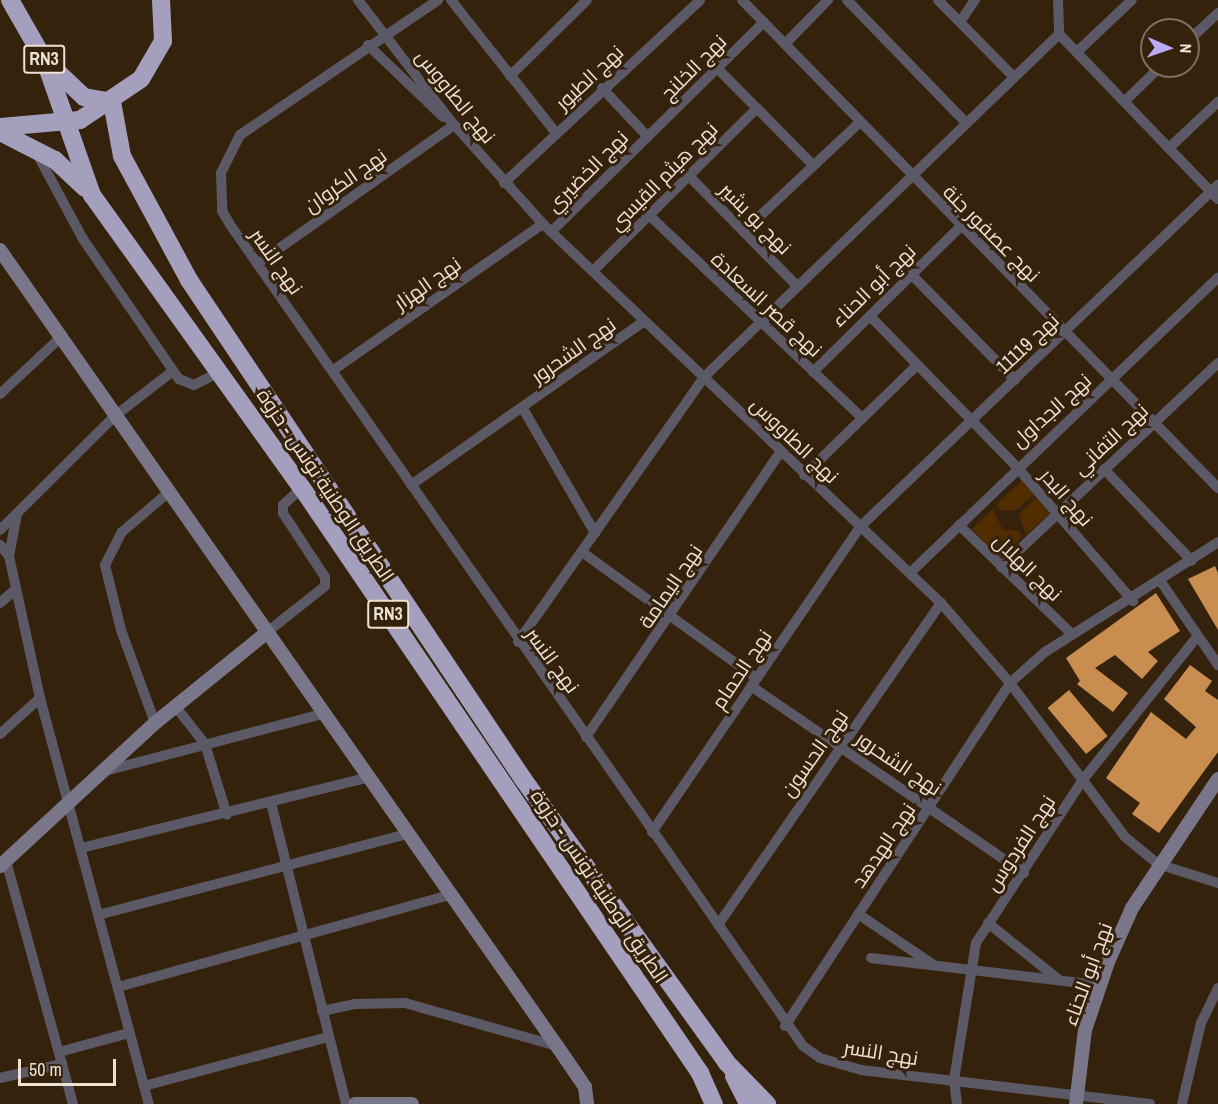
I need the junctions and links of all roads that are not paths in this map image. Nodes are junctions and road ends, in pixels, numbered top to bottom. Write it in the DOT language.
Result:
graph roads {
  1 [pos="9,0"];
  2 [pos="161,0"];
  3 [pos="358,0"];
  4 [pos="438,0"];
  5 [pos="451,0"];
  6 [pos="587,0"];
  7 [pos="700,0"];
  8 [pos="828,0"];
  9 [pos="847,0"];
  10 [pos="938,0"];
  11 [pos="975,0"];
  12 [pos="1058,0"];
  13 [pos="1132,0"];
  14 [pos="749,2"];
  15 [pos="1218,13"];
  16 [pos="764,22"];
  17 [pos="960,22"];
  18 [pos="1200,30"];
  19 [pos="383,34"];
  20 [pos="1059,34"];
  21 [pos="785,44"];
  22 [pos="368,45"];
  23 [pos="1078,51"];
  24 [pos="45,61"];
  25 [pos="717,68"];
  26 [pos="510,76"];
  27 [pos="1014,77"];
  28 [pos="1148,78"];
  29 [pos="602,88"];
  30 [pos="1125,100"];
  31 [pos="112,102"];
  32 [pos="1218,102"];
  33 [pos="757,108"];
  34 [pos="860,122"];
  35 [pos="67,123"];
  36 [pos="452,123"];
  37 [pos="966,123"];
  38 [pos="0,127"];
  39 [pos="0,132"];
  40 [pos="556,133"];
  41 [pos="648,137"];
  42 [pos="33,147"];
  43 [pos="1170,147"];
  44 [pos="812,164"];
  45 [pos="689,176"];
  46 [pos="911,176"];
  47 [pos="504,183"];
  48 [pos="1216,192"];
  49 [pos="92,195"];
  50 [pos="649,215"];
  51 [pos="960,227"];
  52 [pos="547,228"];
  53 [pos="744,231"];
  54 [pos="2,257"];
  55 [pos="257,264"];
  56 [pos="594,270"];
  57 [pos="912,275"];
  58 [pos="1218,278"];
  59 [pos="797,286"];
  60 [pos="870,316"];
  61 [pos="644,321"];
  62 [pos="759,324"];
  63 [pos="1065,333"];
  64 [pos="61,337"];
  65 [pos="1218,363"];
  66 [pos="916,366"];
  67 [pos="173,371"];
  68 [pos="221,371"];
  69 [pos="332,371"];
  70 [pos="813,372"];
  71 [pos="704,377"];
  72 [pos="1015,380"];
  73 [pos="1112,380"];
  74 [pos="0,394"];
  75 [pos="522,407"];
  76 [pos="117,415"];
  77 [pos="862,418"];
  78 [pos="969,419"];
  79 [pos="1154,422"];
  80 [pos="780,453"];
  81 [pos="1016,466"];
  82 [pos="1104,469"];
  83 [pos="804,475"];
  84 [pos="411,485"];
  85 [pos="302,488"];
  86 [pos="1218,488"];
  87 [pos="169,492"];
  88 [pos="1058,513"];
  89 [pos="17,514"];
  90 [pos="959,525"];
  91 [pos="861,526"];
  92 [pos="0,530"];
  93 [pos="596,533"];
  94 [pos="1218,542"];
  95 [pos="0,545"];
  96 [pos="582,552"];
  97 [pos="9,556"];
  98 [pos="1192,561"];
  99 [pos="1001,567"];
  100 [pos="911,572"];
  101 [pos="1161,582"];
  102 [pos="15,590"];
  103 [pos="1133,601"];
  104 [pos="0,603"];
  105 [pos="941,603"];
  106 [pos="670,620"];
  107 [pos="266,633"];
  108 [pos="1072,634"];
  109 [pos="1197,637"];
  110 [pos="518,642"];
  111 [pos="1218,664"];
  112 [pos="754,682"];
  113 [pos="1010,683"];
  114 [pos="40,698"];
  115 [pos="175,706"];
  116 [pos="323,714"];
  117 [pos="156,723"];
  118 [pos="0,734"];
  119 [pos="586,736"];
  120 [pos="205,744"];
  121 [pos="841,745"];
  122 [pos="105,771"];
  123 [pos="368,778"];
  124 [pos="1218,779"];
  125 [pos="1082,781"];
  126 [pos="70,803"];
  127 [pos="271,803"];
  128 [pos="931,806"];
  129 [pos="227,815"];
  130 [pos="652,832"];
  131 [pos="407,834"];
  132 [pos="81,848"];
  133 [pos="3,863"];
  134 [pos="1158,864"];
  135 [pos="288,867"];
  136 [pos="1023,873"];
  137 [pos="1218,883"];
  138 [pos="450,895"];
  139 [pos="858,914"];
  140 [pos="98,915"];
  141 [pos="988,922"];
  142 [pos="718,925"];
  143 [pos="304,936"];
  144 [pos="871,958"];
  145 [pos="933,964"];
  146 [pos="972,967"];
  147 [pos="1058,979"];
  148 [pos="1099,985"];
  149 [pos="118,987"];
  150 [pos="1218,988"];
  151 [pos="322,1011"];
  152 [pos="785,1026"];
  153 [pos="129,1033"];
  154 [pos="328,1037"];
  155 [pos="557,1046"];
  156 [pos="59,1052"];
  157 [pos="726,1062"];
  158 [pos="62,1064"];
  159 [pos="700,1072"];
  160 [pos="0,1078"];
  161 [pos="954,1080"];
  162 [pos="144,1086"];
  163 [pos="1076,1099"];
  164 [pos="73,1104"];
  165 [pos="149,1104"];
  166 [pos="346,1104"];
  167 [pos="355,1104"];
  168 [pos="412,1104"];
  169 [pos="587,1104"];
  170 [pos="714,1104"];
  171 [pos="722,1104"];
  172 [pos="748,1104"];
  173 [pos="767,1104"];
  174 [pos="957,1104"];
  175 [pos="1150,1104"];
  176 [pos="1182,1104"];
  1 -- 24 [label="highway, RN3"];
  2 -- 31 [label="highway"];
  3 -- 19 [label="street, نهج الطاووس"];
  4 -- 19 [label="street, نهج النسر"];
  5 -- 26 [label="street"];
  6 -- 26 [label="street"];
  7 -- 29 [label="street, نهج الطيور"];
  8 -- 21 [label="street"];
  9 -- 37 [label="street"];
  10 -- 17 [label="street"];
  11 -- 17 [label="street"];
  12 -- 20 [label="street"];
  13 -- 23 [label="street"];
  14 -- 16 [label="street, نهج عصفور جنة"];
  15 -- 18 [label="street"];
  16 -- 21 [label="street, نهج عصفور جنة"];
  16 -- 25 [label="street, نهج الخلنج"];
  17 -- 27 [label="street"];
  19 -- 22 [label="street, نهج النسر"];
  19 -- 36 [label="street, نهج الطاووس"];
  20 -- 23 [label="street"];
  20 -- 27 [label="street"];
  21 -- 34 [label="street, نهج عصفور جنة"];
  22 -- 36 [label="street"];
  22 -- 55 [label="street, نهج النسر"];
  23 -- 30 [label="street"];
  24 -- 31 [label="highway, RN3"];
  24 -- 35 [label="highway, RN3"];
  25 -- 33 [label="street"];
  25 -- 41 [label="street, نهج الخلنج"];
  26 -- 40 [label="street"];
  27 -- 37 [label="street"];
  28 -- 30 [label="street"];
  29 -- 40 [label="street, نهج الطيور"];
  29 -- 41 [label="street"];
  30 -- 43 [label="street"];
  31 -- 35 [label="highway"];
  31 -- 157 [label="highway, الطريق الوطنية تونس - حزوة / RN3"];
  32 -- 43 [label="street"];
  33 -- 44 [label="street"];
  33 -- 45 [label="street, نهج هيثم القيسي"];
  34 -- 44 [label="street"];
  34 -- 46 [label="street, نهج عصفور جنة"];
  35 -- 38 [label="highway"];
  35 -- 49 [label="highway, الطريق الوطنية تونس - حزوة / RN3"];
  36 -- 47 [label="street, نهج الطاووس"];
  36 -- 55 [label="street, نهج الكروان"];
  37 -- 46 [label="street"];
  39 -- 42 [label="highway"];
  40 -- 47 [label="street, نهج الطيور"];
  41 -- 52 [label="street, نهج الخضيري"];
  42 -- 49 [label="highway"];
  42 -- 67 [label="street"];
  43 -- 48 [label="street"];
  44 -- 53 [label="street"];
  45 -- 50 [label="street, نهج هيثم القيسي"];
  45 -- 53 [label="street, نهج بو بشير"];
  46 -- 51 [label="street, نهج عصفور جنة"];
  46 -- 59 [label="street"];
  47 -- 52 [label="street, نهج الطاووس"];
  48 -- 63 [label="street, نهج 11119"];
  49 -- 68 [label="highway, الطريق الوطنية تونس - حزوة / RN3"];
  50 -- 56 [label="street, نهج هيثم القيسي"];
  50 -- 62 [label="street, نهج قصر السعادة"];
  51 -- 57 [label="street, نهج أبو الحناء"];
  51 -- 63 [label="street, نهج عصفور جنة"];
  52 -- 56 [label="street, نهج الطاووس"];
  52 -- 69 [label="street, نهج الهزار"];
  53 -- 59 [label="street, نهج بو بشير"];
  54 -- 64 [label="street"];
  55 -- 69 [label="street, نهج النسر"];
  56 -- 61 [label="street, نهج الطاووس"];
  57 -- 60 [label="street, نهج أبو الحناء"];
  57 -- 72 [label="street"];
  58 -- 73 [label="street, نهج الجداول"];
  59 -- 62 [label="street"];
  60 -- 66 [label="street, نهج البدر"];
  60 -- 70 [label="street, نهج أبو الحناء"];
  61 -- 71 [label="street, نهج الطاووس"];
  61 -- 75 [label="street, نهج الشحرور"];
  62 -- 70 [label="street, نهج قصر السعادة"];
  62 -- 71 [label="street"];
  63 -- 72 [label="street, نهج 11119"];
  63 -- 73 [label="street, نهج عصفور جنة"];
  64 -- 74 [label="street"];
  64 -- 76 [label="street"];
  65 -- 79 [label="street, نهج التفاني"];
  66 -- 77 [label="street"];
  66 -- 78 [label="street, نهج البدر"];
  67 -- 68 [label="street"];
  67 -- 76 [label="street"];
  68 -- 85 [label="highway, الطريق الوطنية تونس - حزوة / RN3"];
  69 -- 84 [label="street, نهج النسر"];
  70 -- 77 [label="street, نهج قصر السعادة"];
  71 -- 80 [label="street, نهج الطاووس"];
  71 -- 93 [label="street"];
  72 -- 78 [label="street, نهج 11119"];
  73 -- 79 [label="street, نهج عصفور جنة"];
  73 -- 81 [label="street, نهج الجداول"];
  75 -- 84 [label="street, نهج الشحرور"];
  75 -- 93 [label="street, نهج الشحرور"];
  76 -- 87 [label="street"];
  76 -- 89 [label="street"];
  77 -- 83 [label="street"];
  78 -- 81 [label="street, نهج البدر"];
  78 -- 91 [label="street, نهج 11119"];
  79 -- 82 [label="street, نهج التفاني"];
  79 -- 86 [label="street, نهج عصفور جنة"];
  80 -- 83 [label="street, نهج الطاووس"];
  80 -- 106 [label="street, نهج اليمامة"];
  81 -- 88 [label="street, نهج البدر"];
  81 -- 90 [label="street, نهج الجداول"];
  82 -- 88 [label="street, نهج التفاني"];
  82 -- 98 [label="street"];
  83 -- 91 [label="street, نهج الطاووس"];
  84 -- 110 [label="street, نهج النسر"];
  85 -- 107 [label="street"];
  85 -- 159 [label="highway, الطريق الوطنية تونس - حزوة / RN3"];
  87 -- 107 [label="street"];
  87 -- 117 [label="street"];
  88 -- 99 [label="street, نهج التفاني"];
  88 -- 103 [label="street, نهج البدر"];
  89 -- 92 [label="street"];
  89 -- 97 [label="street"];
  90 -- 99 [label="street, نهج الهلال"];
  90 -- 100 [label="street, نهج الجداول"];
  91 -- 100 [label="street, نهج الطاووس"];
  91 -- 112 [label="street, نهج الحمام"];
  93 -- 96 [label="street"];
  94 -- 98 [label="street, نهج الهدهد"];
  95 -- 97 [label="street"];
  96 -- 106 [label="street, نهج الشحرور"];
  96 -- 110 [label="street"];
  97 -- 102 [label="street"];
  98 -- 101 [label="street, نهج الهدهد"];
  99 -- 108 [label="street, نهج الهلال"];
  100 -- 105 [label="street, نهج الطاووس"];
  101 -- 103 [label="street, نهج الهدهد"];
  101 -- 109 [label="street"];
  102 -- 104 [label="street"];
  102 -- 114 [label="street"];
  103 -- 108 [label="street, نهج الهدهد"];
  105 -- 113 [label="street, نهج الطاووس"];
  105 -- 121 [label="street, نهج الحسون"];
  106 -- 112 [label="street, نهج الشحرور"];
  106 -- 119 [label="street, نهج اليمامة"];
  107 -- 115 [label="street"];
  107 -- 116 [label="street"];
  108 -- 113 [label="street, نهج الهدهد"];
  109 -- 111 [label="street"];
  109 -- 125 [label="street, نهج الفردوس"];
  110 -- 119 [label="street, نهج النسر"];
  112 -- 121 [label="street, نهج الشحرور"];
  112 -- 130 [label="street, نهج الحمام"];
  113 -- 125 [label="street, نهج الطاووس"];
  113 -- 128 [label="street, نهج الهدهد"];
  114 -- 118 [label="street"];
  114 -- 126 [label="street"];
  115 -- 117 [label="street"];
  115 -- 120 [label="street"];
  116 -- 120 [label="street"];
  116 -- 123 [label="street"];
  117 -- 122 [label="street"];
  119 -- 130 [label="street, نهج النسر"];
  120 -- 122 [label="street"];
  120 -- 129 [label="street"];
  121 -- 128 [label="street, نهج الشحرور"];
  121 -- 142 [label="street, نهج الحسون"];
  122 -- 126 [label="street"];
  123 -- 127 [label="street"];
  123 -- 131 [label="street"];
  124 -- 134 [label="street, نهج أبو الحناء"];
  125 -- 134 [label="street, نهج الطاووس"];
  125 -- 136 [label="street, نهج الفردوس"];
  126 -- 132 [label="street"];
  126 -- 133 [label="street"];
  127 -- 129 [label="street"];
  127 -- 135 [label="street"];
  128 -- 136 [label="street, نهج الشحرور"];
  128 -- 139 [label="street, نهج الهدهد"];
  129 -- 132 [label="street"];
  130 -- 142 [label="street, نهج النسر"];
  131 -- 135 [label="street"];
  131 -- 138 [label="street"];
  132 -- 140 [label="street"];
  133 -- 156 [label="street"];
  134 -- 137 [label="street, نهج الطاووس"];
  134 -- 148 [label="street, نهج أبو الحناء"];
  135 -- 140 [label="street"];
  135 -- 143 [label="street"];
  136 -- 141 [label="street, نهج الفردوس"];
  138 -- 143 [label="street"];
  138 -- 155 [label="street"];
  139 -- 145 [label="street"];
  139 -- 152 [label="street, نهج الهدهد"];
  140 -- 149 [label="street"];
  141 -- 146 [label="street, نهج الفردوس"];
  141 -- 147 [label="street"];
  142 -- 152 [label="street, نهج النسر"];
  143 -- 149 [label="street"];
  143 -- 151 [label="street"];
  144 -- 145 [label="street"];
  145 -- 146 [label="street"];
  146 -- 147 [label="street"];
  146 -- 161 [label="street, نهج الفردوس"];
  147 -- 148 [label="street"];
  148 -- 163 [label="street, نهج أبو الحناء"];
  149 -- 153 [label="street"];
  150 -- 176 [label="street"];
  151 -- 154 [label="street"];
  151 -- 155 [label="street"];
  152 -- 161 [label="street, نهج النسر"];
  153 -- 156 [label="street"];
  153 -- 162 [label="street"];
  154 -- 162 [label="street"];
  154 -- 166 [label="street"];
  155 -- 169 [label="street"];
  156 -- 158 [label="street"];
  157 -- 172 [label="highway"];
  157 -- 173 [label="highway, الطريق الوطنية تونس - حزوة / RN3"];
  158 -- 160 [label="street"];
  158 -- 164 [label="street"];
  159 -- 170 [label="highway, الطريق الوطنية تونس - حزوة / RN3"];
  159 -- 171 [label="highway"];
  161 -- 163 [label="street, نهج النسر"];
  161 -- 174 [label="street, نهج الفردوس"];
  162 -- 165 [label="street"];
  163 -- 175 [label="street, نهج النسر"];
  167 -- 168 [label="street"];
}
